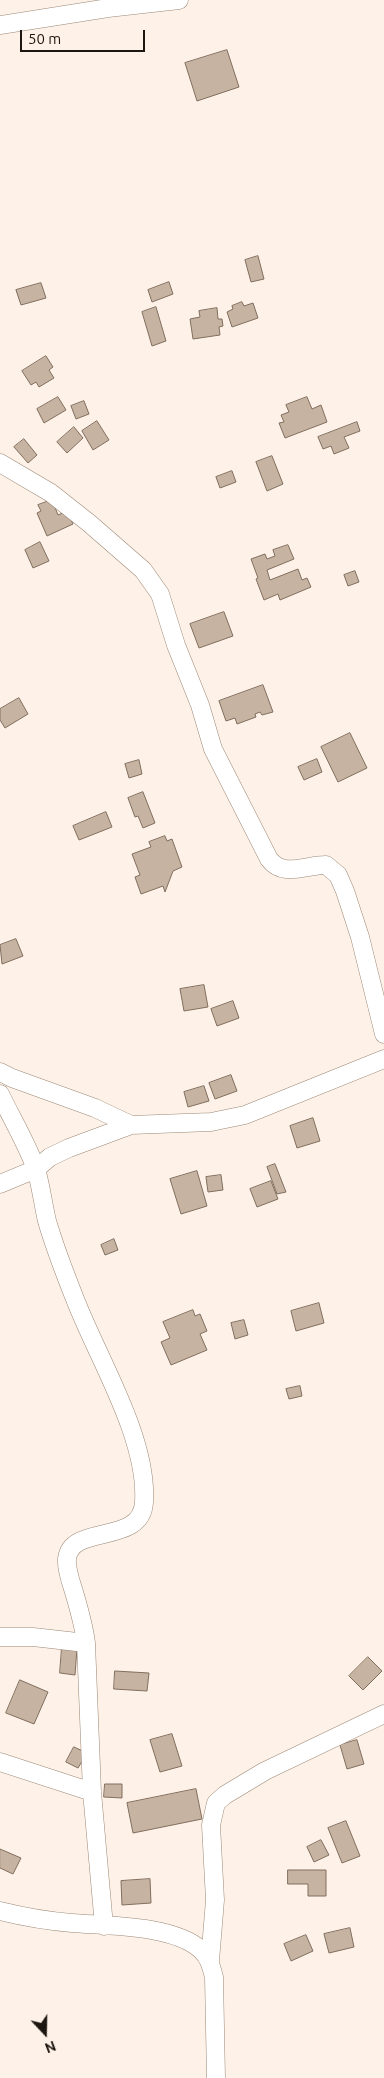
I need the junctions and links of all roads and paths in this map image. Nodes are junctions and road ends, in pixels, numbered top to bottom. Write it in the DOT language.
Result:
graph roads {
  1 [pos="179,0"];
  2 [pos="0,25"];
  3 [pos="0,463"];
  4 [pos="384,1034"];
  5 [pos="384,1059"];
  6 [pos="0,1072"];
  7 [pos="0,1094"];
  8 [pos="131,1125"];
  9 [pos="36,1169"];
  10 [pos="0,1184"];
  11 [pos="0,1637"];
  12 [pos="86,1644"];
  13 [pos="384,1714"];
  14 [pos="0,1762"];
  15 [pos="92,1792"];
  16 [pos="0,1911"];
  17 [pos="104,1926"];
  18 [pos="210,1961"];
  19 [pos="216,2078"];
  1 -- 2 [label="street"];
  3 -- 4 [label="street"];
  5 -- 8 [label="street"];
  6 -- 8 [label="street"];
  7 -- 9 [label="street"];
  8 -- 9 [label="street"];
  9 -- 10 [label="street"];
  9 -- 12 [label="street"];
  11 -- 12 [label="street"];
  12 -- 15 [label="street"];
  13 -- 18 [label="street"];
  14 -- 15 [label="street"];
  15 -- 17 [label="street"];
  16 -- 17 [label="street"];
  17 -- 18 [label="street"];
  18 -- 19 [label="street"];
}
